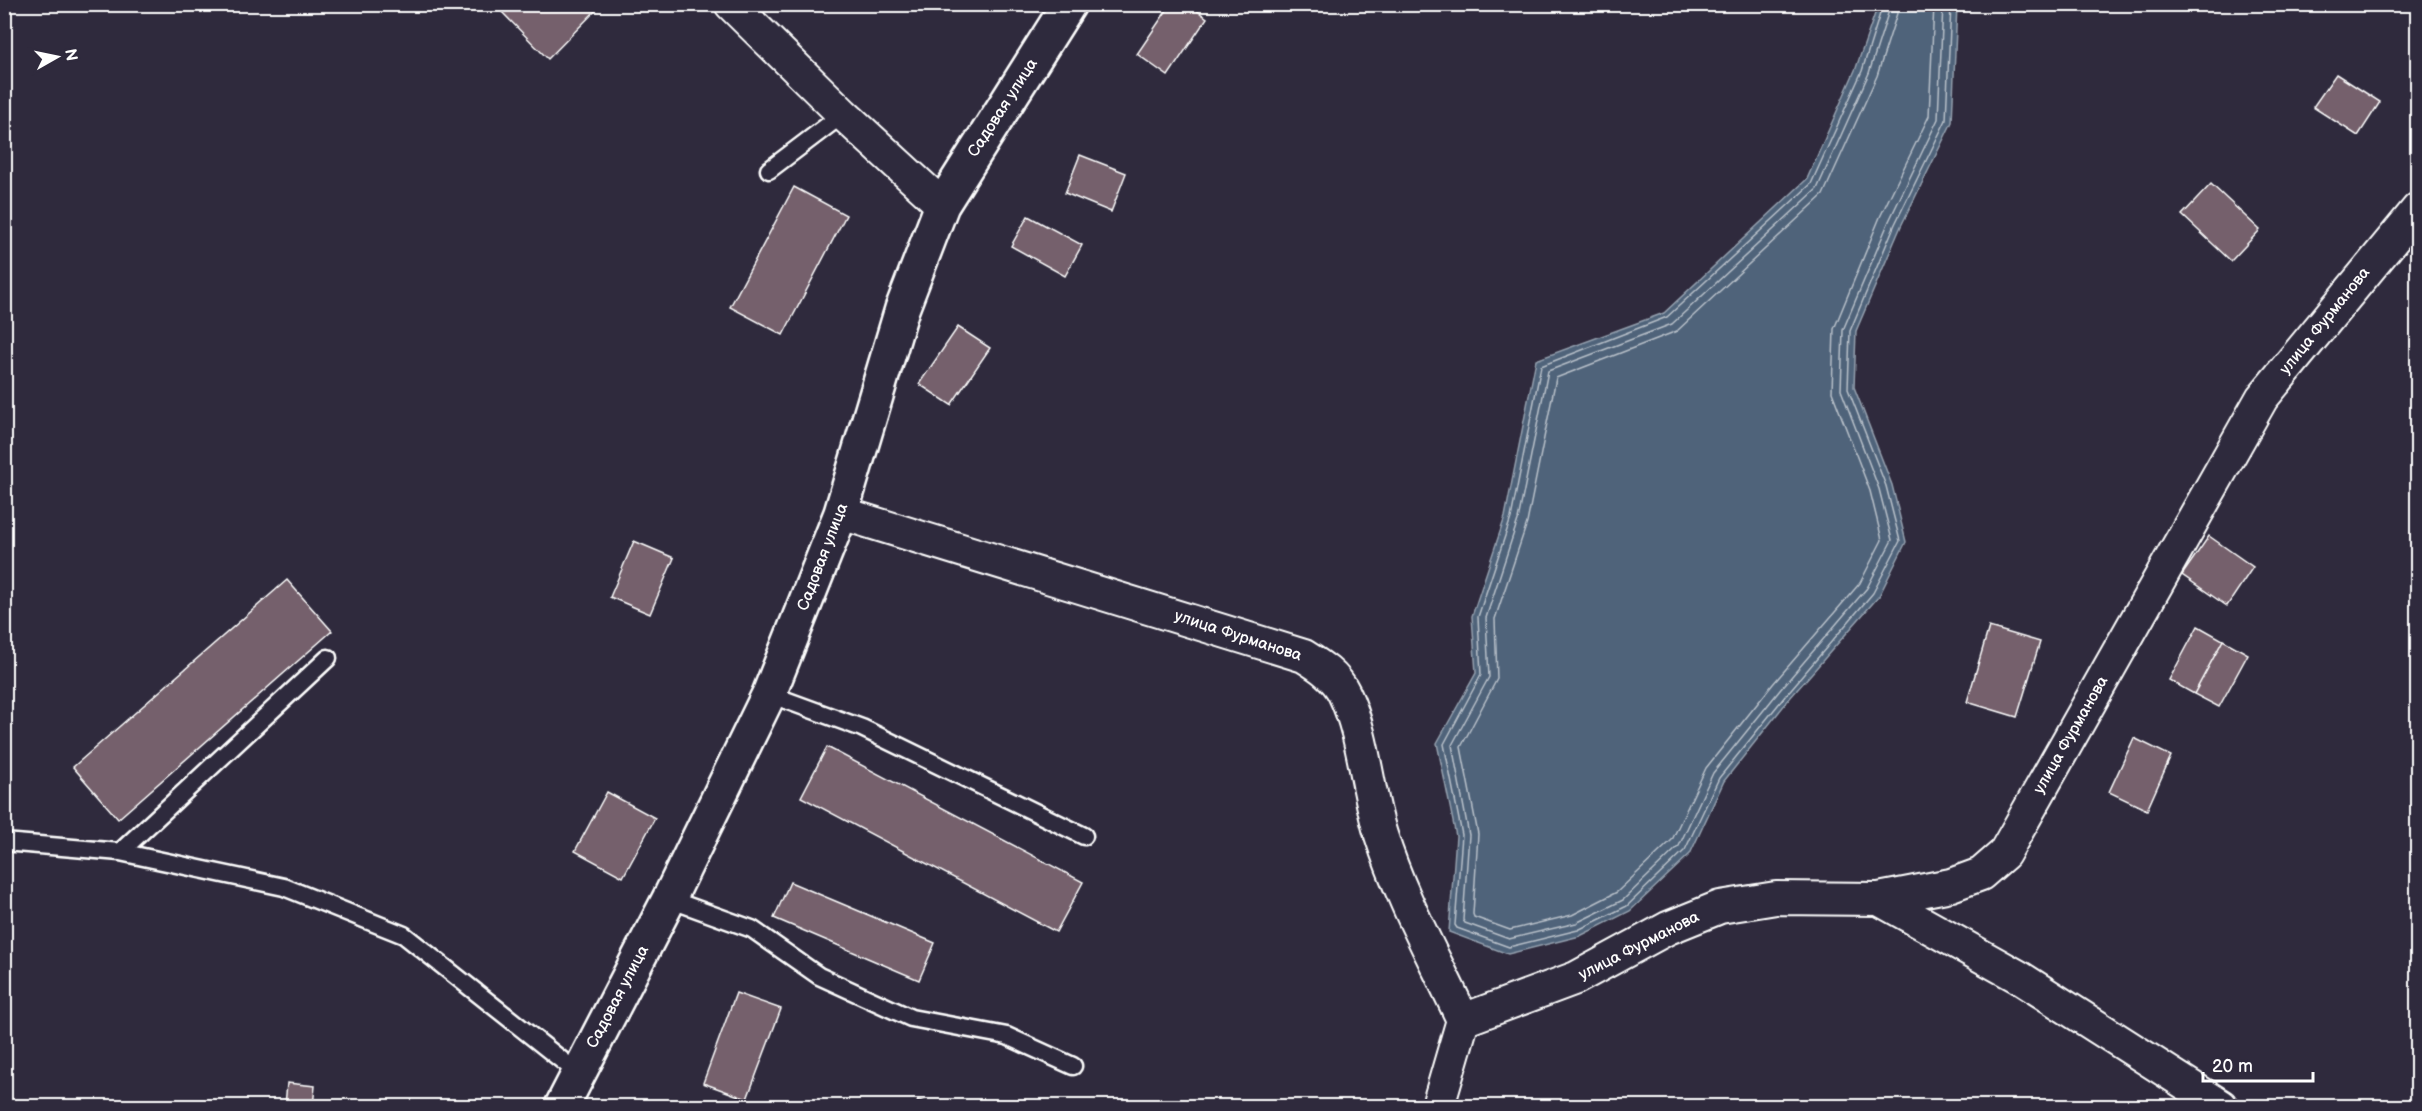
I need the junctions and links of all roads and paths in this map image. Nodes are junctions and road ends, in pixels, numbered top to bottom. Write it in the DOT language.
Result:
graph roads {
  1 [pos="731,4"];
  2 [pos="1070,4"];
  3 [pos="843,114"];
  4 [pos="769,170"];
  5 [pos="942,205"];
  6 [pos="2418,209"];
  7 [pos="841,513"];
  8 [pos="328,658"];
  9 [pos="770,694"];
  10 [pos="1084,836"];
  11 [pos="4,842"];
  12 [pos="120,852"];
  13 [pos="669,899"];
  14 [pos="1879,899"];
  15 [pos="1463,1020"];
  16 [pos="1073,1066"];
  17 [pos="578,1073"];
  18 [pos="562,1107"];
  19 [pos="1438,1107"];
  20 [pos="2221,1107"];
  1 -- 3 [label="street"];
  2 -- 5 [label="street, Садовая улица"];
  3 -- 4 [label="lane"];
  3 -- 5 [label="street"];
  5 -- 7 [label="street, Садовая улица"];
  6 -- 14 [label="street, улица Фурманова"];
  7 -- 9 [label="street, Садовая улица"];
  7 -- 15 [label="street, улица Фурманова"];
  8 -- 12 [label="lane"];
  9 -- 10 [label="lane"];
  9 -- 13 [label="street, Садовая улица"];
  11 -- 12 [label="lane"];
  12 -- 17 [label="lane"];
  13 -- 16 [label="lane"];
  13 -- 17 [label="street, Садовая улица"];
  14 -- 15 [label="street, улица Фурманова"];
  14 -- 20 [label="street"];
  15 -- 19 [label="street"];
  17 -- 18 [label="street, Садовая улица"];
}
